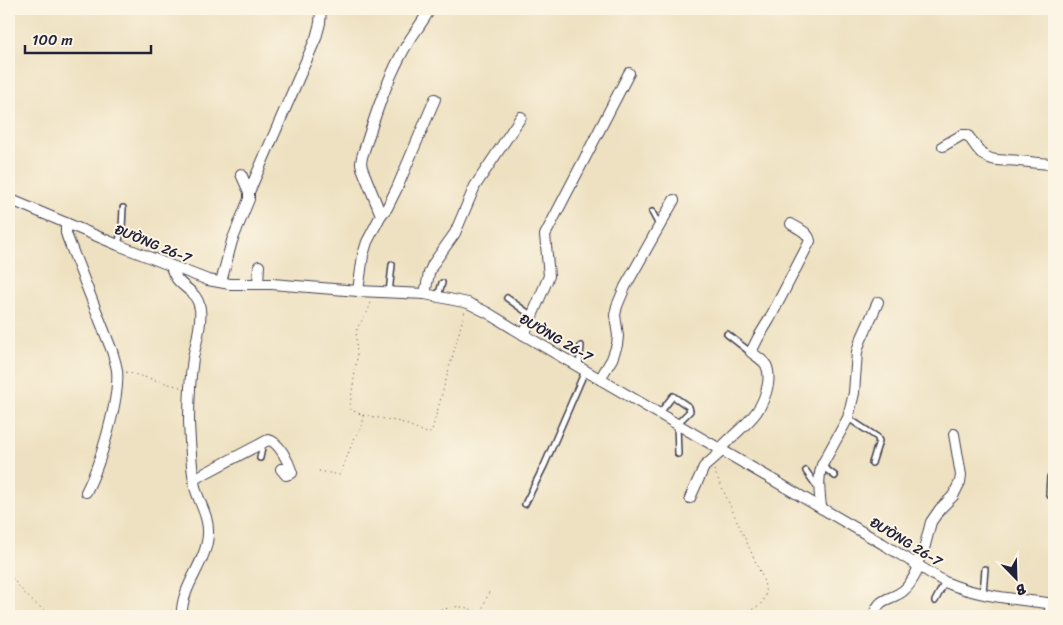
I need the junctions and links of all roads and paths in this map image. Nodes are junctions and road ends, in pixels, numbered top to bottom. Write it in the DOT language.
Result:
graph roads {
  1 [pos="321,9"];
  2 [pos="430,9"];
  3 [pos="629,73"];
  4 [pos="435,99"];
  5 [pos="521,117"];
  6 [pos="943,146"];
  7 [pos="1054,164"];
  8 [pos="242,174"];
  9 [pos="249,192"];
  10 [pos="9,199"];
  11 [pos="674,200"];
  12 [pos="123,208"];
  13 [pos="652,212"];
  14 [pos="381,215"];
  15 [pos="66,223"];
  16 [pos="792,224"];
  17 [pos="660,226"];
  18 [pos="118,245"];
  19 [pos="392,265"];
  20 [pos="171,266"];
  21 [pos="258,266"];
  22 [pos="221,282"];
  23 [pos="442,283"];
  24 [pos="258,284"];
  25 [pos="358,291"];
  26 [pos="373,292"];
  27 [pos="389,293"];
  28 [pos="425,294"];
  29 [pos="438,296"];
  30 [pos="507,298"];
  31 [pos="878,302"];
  32 [pos="468,303"];
  33 [pos="532,316"];
  34 [pos="727,334"];
  35 [pos="524,335"];
  36 [pos="581,346"];
  37 [pos="751,352"];
  38 [pos="582,369"];
  39 [pos="117,370"];
  40 [pos="600,380"];
  41 [pos="190,390"];
  42 [pos="659,414"];
  43 [pos="362,416"];
  44 [pos="848,418"];
  45 [pos="677,424"];
  46 [pos="954,434"];
  47 [pos="263,443"];
  48 [pos="722,449"];
  49 [pos="678,454"];
  50 [pos="260,458"];
  51 [pos="709,461"];
  52 [pos="872,463"];
  53 [pos="822,465"];
  54 [pos="281,470"];
  55 [pos="319,471"];
  56 [pos="806,471"];
  57 [pos="1054,475"];
  58 [pos="835,476"];
  59 [pos="194,479"];
  60 [pos="819,490"];
  61 [pos="86,492"];
  62 [pos="1049,495"];
  63 [pos="690,498"];
  64 [pos="525,504"];
  65 [pos="822,508"];
  66 [pos="918,566"];
  67 [pos="985,569"];
  68 [pos="9,574"];
  69 [pos="945,582"];
  70 [pos="489,592"];
  71 [pos="983,593"];
  72 [pos="935,602"];
  73 [pos="1053,604"];
  74 [pos="480,613"];
  75 [pos="427,614"];
  76 [pos="58,616"];
  77 [pos="182,616"];
  78 [pos="486,616"];
  79 [pos="740,616"];
  80 [pos="874,616"];
  81 [pos="1048,616"];
  1 -- 9 [label="street"];
  2 -- 14 [label="street"];
  3 -- 33 [label="street"];
  4 -- 14 [label="street"];
  5 -- 28 [label="street"];
  6 -- 7 [label="street"];
  8 -- 9 [label="street"];
  9 -- 22 [label="street"];
  10 -- 15 [label="street, ĐƯỜNG 26-7"];
  11 -- 17 [label="street"];
  12 -- 18 [label="lane"];
  13 -- 17 [label="lane"];
  14 -- 25 [label="street"];
  15 -- 18 [label="street, ĐƯỜNG 26-7"];
  15 -- 39 [label="street"];
  16 -- 37 [label="street"];
  17 -- 40 [label="street"];
  18 -- 20 [label="street, ĐƯỜNG 26-7"];
  19 -- 27 [label="lane"];
  20 -- 22 [label="street, ĐƯỜNG 26-7"];
  20 -- 41 [label="street"];
  21 -- 24 [label="street"];
  22 -- 24 [label="street, ĐƯỜNG 26-7"];
  23 -- 29 [label="lane"];
  24 -- 25 [label="street, ĐƯỜNG 26-7"];
  25 -- 26 [label="street, ĐƯỜNG 26-7"];
  26 -- 27 [label="street, ĐƯỜNG 26-7"];
  26 -- 43 [label="path"];
  27 -- 28 [label="street, ĐƯỜNG 26-7"];
  28 -- 29 [label="street, ĐƯỜNG 26-7"];
  29 -- 32 [label="street, ĐƯỜNG 26-7"];
  30 -- 33 [label="lane"];
  31 -- 44 [label="street"];
  32 -- 35 [label="street, ĐƯỜNG 26-7"];
  32 -- 43 [label="path"];
  33 -- 35 [label="street"];
  34 -- 37 [label="lane"];
  35 -- 38 [label="street, ĐƯỜNG 26-7"];
  36 -- 38 [label="lane"];
  37 -- 48 [label="street"];
  38 -- 40 [label="street, ĐƯỜNG 26-7"];
  38 -- 64 [label="lane"];
  39 -- 41 [label="path"];
  39 -- 61 [label="street"];
  40 -- 42 [label="street, ĐƯỜNG 26-7"];
  41 -- 59 [label="street"];
  42 -- 45 [label="street, ĐƯỜNG 26-7"];
  42 -- 45 [label="lane"];
  43 -- 55 [label="path"];
  44 -- 52 [label="lane"];
  44 -- 53 [label="street"];
  45 -- 48 [label="street, ĐƯỜNG 26-7"];
  45 -- 49 [label="lane"];
  46 -- 66 [label="street"];
  47 -- 50 [label="lane"];
  47 -- 54 [label="street"];
  47 -- 59 [label="street"];
  48 -- 51 [label="street"];
  48 -- 65 [label="street, ĐƯỜNG 26-7"];
  51 -- 63 [label="street"];
  51 -- 79 [label="path"];
  53 -- 58 [label="lane"];
  53 -- 60 [label="street"];
  56 -- 60 [label="lane"];
  57 -- 62 [label="lane"];
  59 -- 77 [label="street"];
  60 -- 65 [label="street"];
  65 -- 66 [label="street, ĐƯỜNG 26-7"];
  66 -- 69 [label="street, ĐƯỜNG 26-7"];
  66 -- 80 [label="street"];
  67 -- 71 [label="lane"];
  68 -- 76 [label="path"];
  69 -- 71 [label="street, ĐƯỜNG 26-7"];
  69 -- 72 [label="lane"];
  70 -- 74 [label="path"];
  71 -- 73 [label="street, ĐƯỜNG 26-7"];
  73 -- 81 [label="street"];
  74 -- 75 [label="path"];
  74 -- 78 [label="path"];
}
